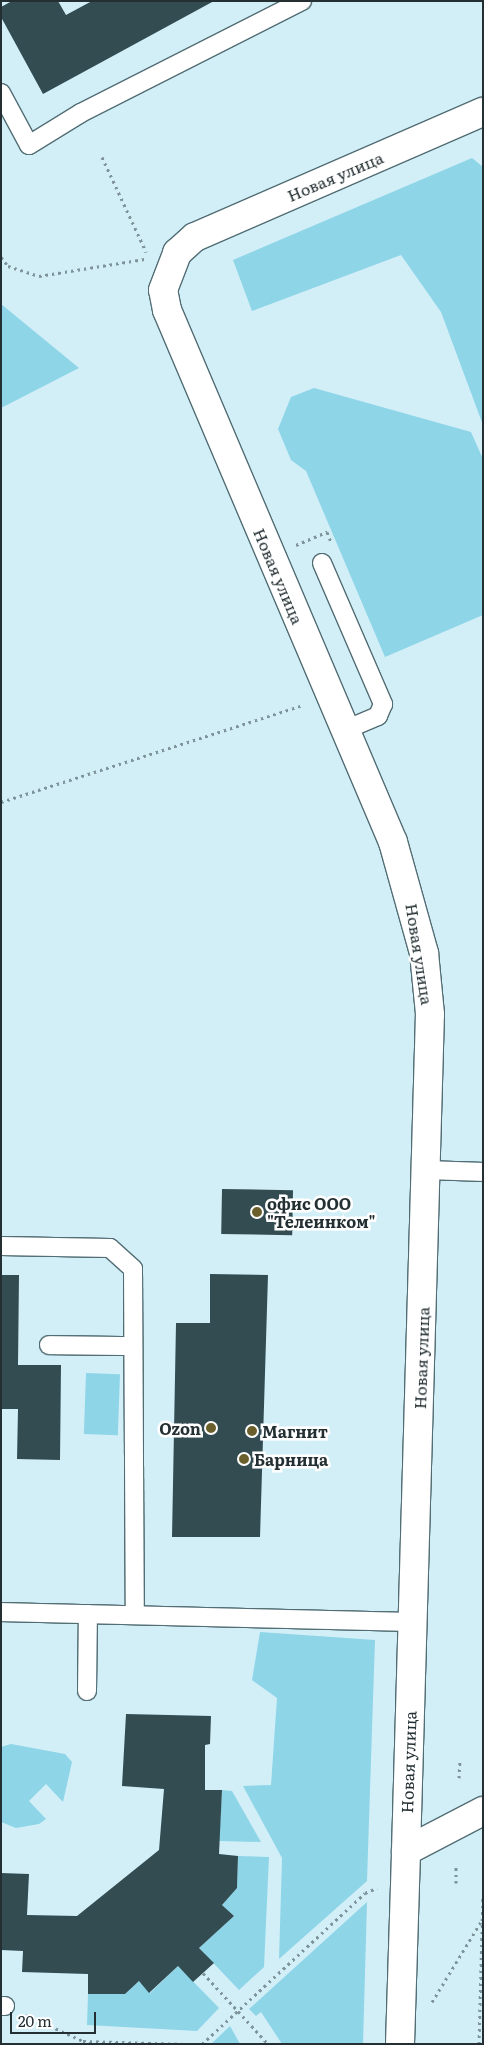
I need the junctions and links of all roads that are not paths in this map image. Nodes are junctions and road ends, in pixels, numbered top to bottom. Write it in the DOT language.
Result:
graph roads {
  1 [pos="302,1"];
  2 [pos="1,93"];
  3 [pos="483,112"];
  4 [pos="322,563"];
  5 [pos="345,730"];
  6 [pos="426,1170"];
  7 [pos="483,1172"];
  8 [pos="1,1246"];
  9 [pos="48,1345"];
  10 [pos="133,1346"];
  11 [pos="1,1612"];
  12 [pos="88,1614"];
  13 [pos="135,1615"];
  14 [pos="413,1622"];
  15 [pos="87,1691"];
  16 [pos="483,1810"];
  17 [pos="406,1852"];
  18 [pos="400,2044"];
  1 -- 2 [label="lane"];
  3 -- 5 [label="street, Новая улица"];
  4 -- 5 [label="lane"];
  5 -- 6 [label="street, Новая улица"];
  6 -- 7 [label="lane"];
  6 -- 14 [label="street, Новая улица"];
  8 -- 10 [label="lane"];
  9 -- 10 [label="lane"];
  10 -- 13 [label="lane"];
  11 -- 12 [label="lane"];
  12 -- 13 [label="lane"];
  12 -- 15 [label="lane"];
  13 -- 14 [label="lane"];
  14 -- 17 [label="street, Новая улица"];
  16 -- 17 [label="street"];
  17 -- 18 [label="street, Новая улица"];
}
